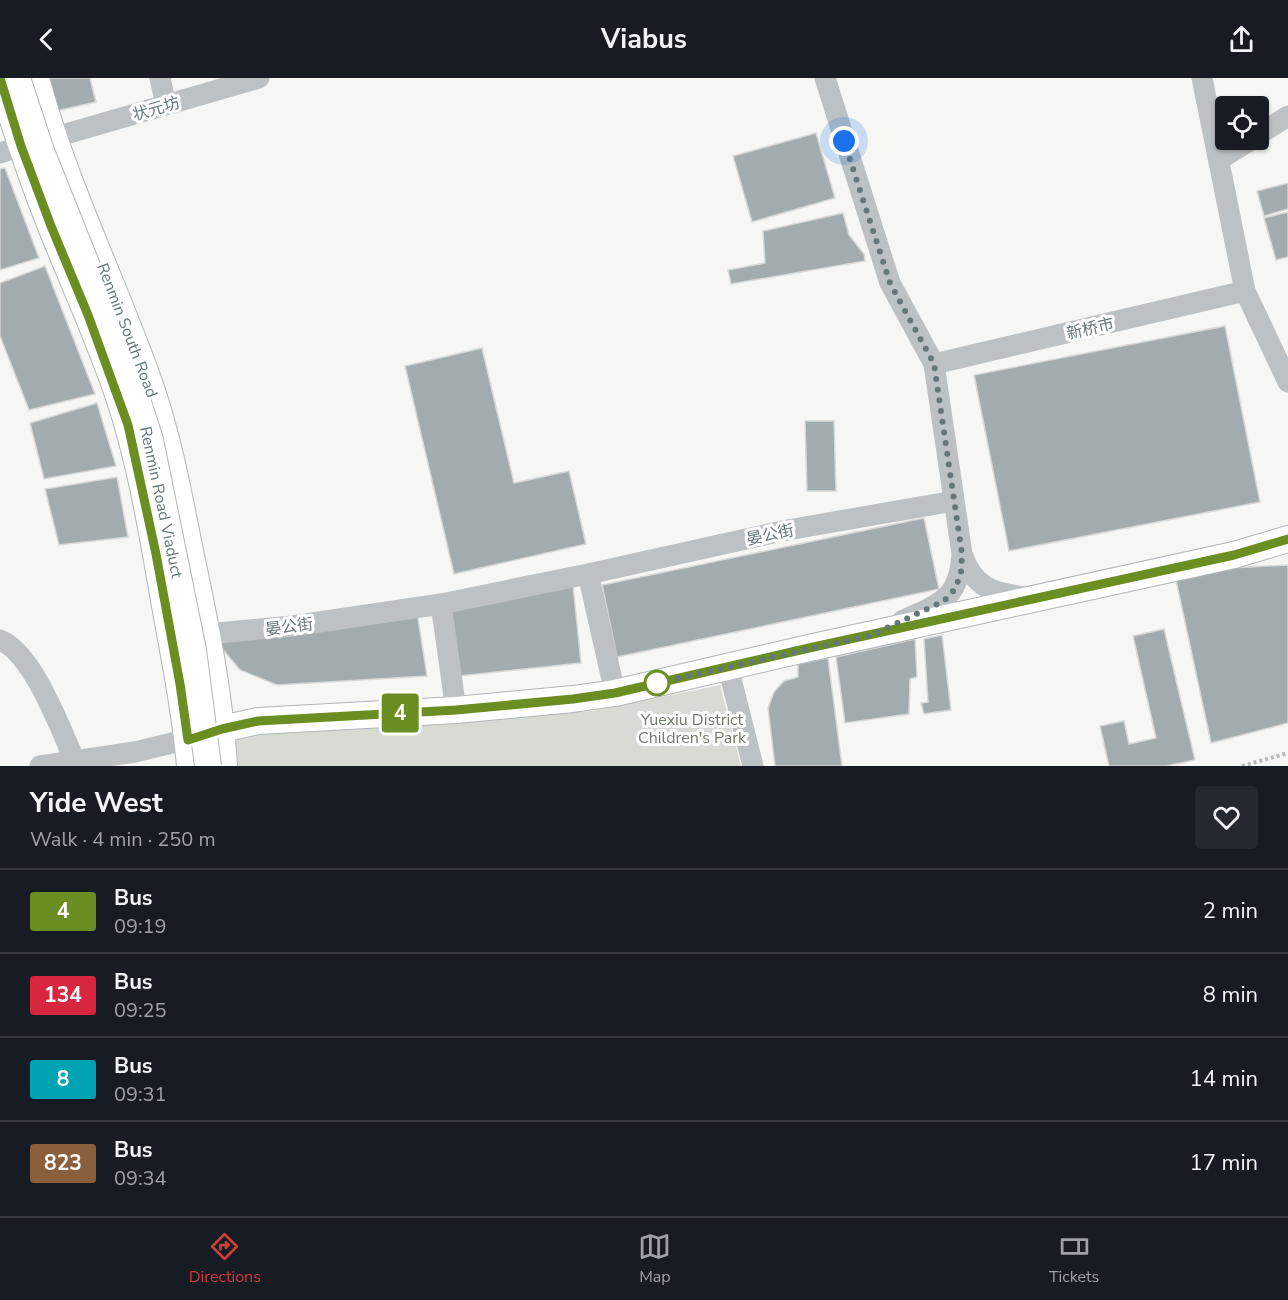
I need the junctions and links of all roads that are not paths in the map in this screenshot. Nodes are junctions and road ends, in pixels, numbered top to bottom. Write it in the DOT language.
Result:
graph roads {
  1 [pos="0,78"];
  2 [pos="17,78"];
  3 [pos="36,78"];
  4 [pos="160,78"];
  5 [pos="259,78"];
  6 [pos="825,78"];
  7 [pos="1202,78"];
  8 [pos="230,82"];
  9 [pos="166,105"];
  10 [pos="1288,116"];
  11 [pos="1269,128"];
  12 [pos="52,138"];
  13 [pos="10,149"];
  14 [pos="1235,150"];
  15 [pos="1220,159"];
  16 [pos="1245,291"];
  17 [pos="934,364"];
  18 [pos="1286,371"];
  19 [pos="954,501"];
  20 [pos="1288,539"];
  21 [pos="962,554"];
  22 [pos="588,574"];
  23 [pos="1032,598"];
  24 [pos="441,604"];
  25 [pos="207,634"];
  26 [pos="872,635"];
  27 [pos="0,640"];
  28 [pos="728,667"];
  29 [pos="615,693"];
  30 [pos="456,710"];
  31 [pos="222,729"];
  32 [pos="188,740"];
  33 [pos="75,761"];
  34 [pos="40,766"];
  35 [pos="190,766"];
  36 [pos="208,766"];
  37 [pos="224,766"];
  38 [pos="753,766"];
  1 -- 13 [label="main road, Renmin South Road"];
  2 -- 36 [label="main road, Renmin Road Viaduct, bridge"];
  3 -- 12 [label="main road, Renmin South Road"];
  4 -- 9 [label="street"];
  5 -- 8 [label="street, 状元坊"];
  6 -- 17 [label="street"];
  7 -- 15 [label="street"];
  8 -- 9 [label="street, 状元坊"];
  9 -- 12 [label="street, 状元坊"];
  10 -- 11 [label="street"];
  12 -- 25 [label="main road, Renmin South Road"];
  13 -- 32 [label="main road, Renmin South Road"];
  14 -- 15 [label="street"];
  15 -- 16 [label="street"];
  16 -- 17 [label="street, 新桥市"];
  16 -- 18 [label="street"];
  17 -- 19 [label="street"];
  19 -- 21 [label="street"];
  19 -- 22 [label="street, 晏公街"];
  20 -- 23 [label="main road"];
  21 -- 23 [label="street"];
  21 -- 26 [label="street"];
  22 -- 24 [label="street, 晏公街"];
  22 -- 29 [label="street"];
  23 -- 26 [label="main road"];
  24 -- 25 [label="street, 晏公街"];
  24 -- 30 [label="street"];
  25 -- 31 [label="main road, Renmin South Road"];
  26 -- 28 [label="main road"];
  27 -- 33 [label="street"];
  28 -- 29 [label="main road"];
  28 -- 38 [label="street"];
  29 -- 30 [label="main road"];
  30 -- 31 [label="main road"];
  31 -- 32 [label="street"];
  31 -- 37 [label="main road, Renmin South Road"];
  32 -- 33 [label="street"];
  32 -- 35 [label="main road, Renmin South Road"];
  33 -- 34 [label="street"];
}
